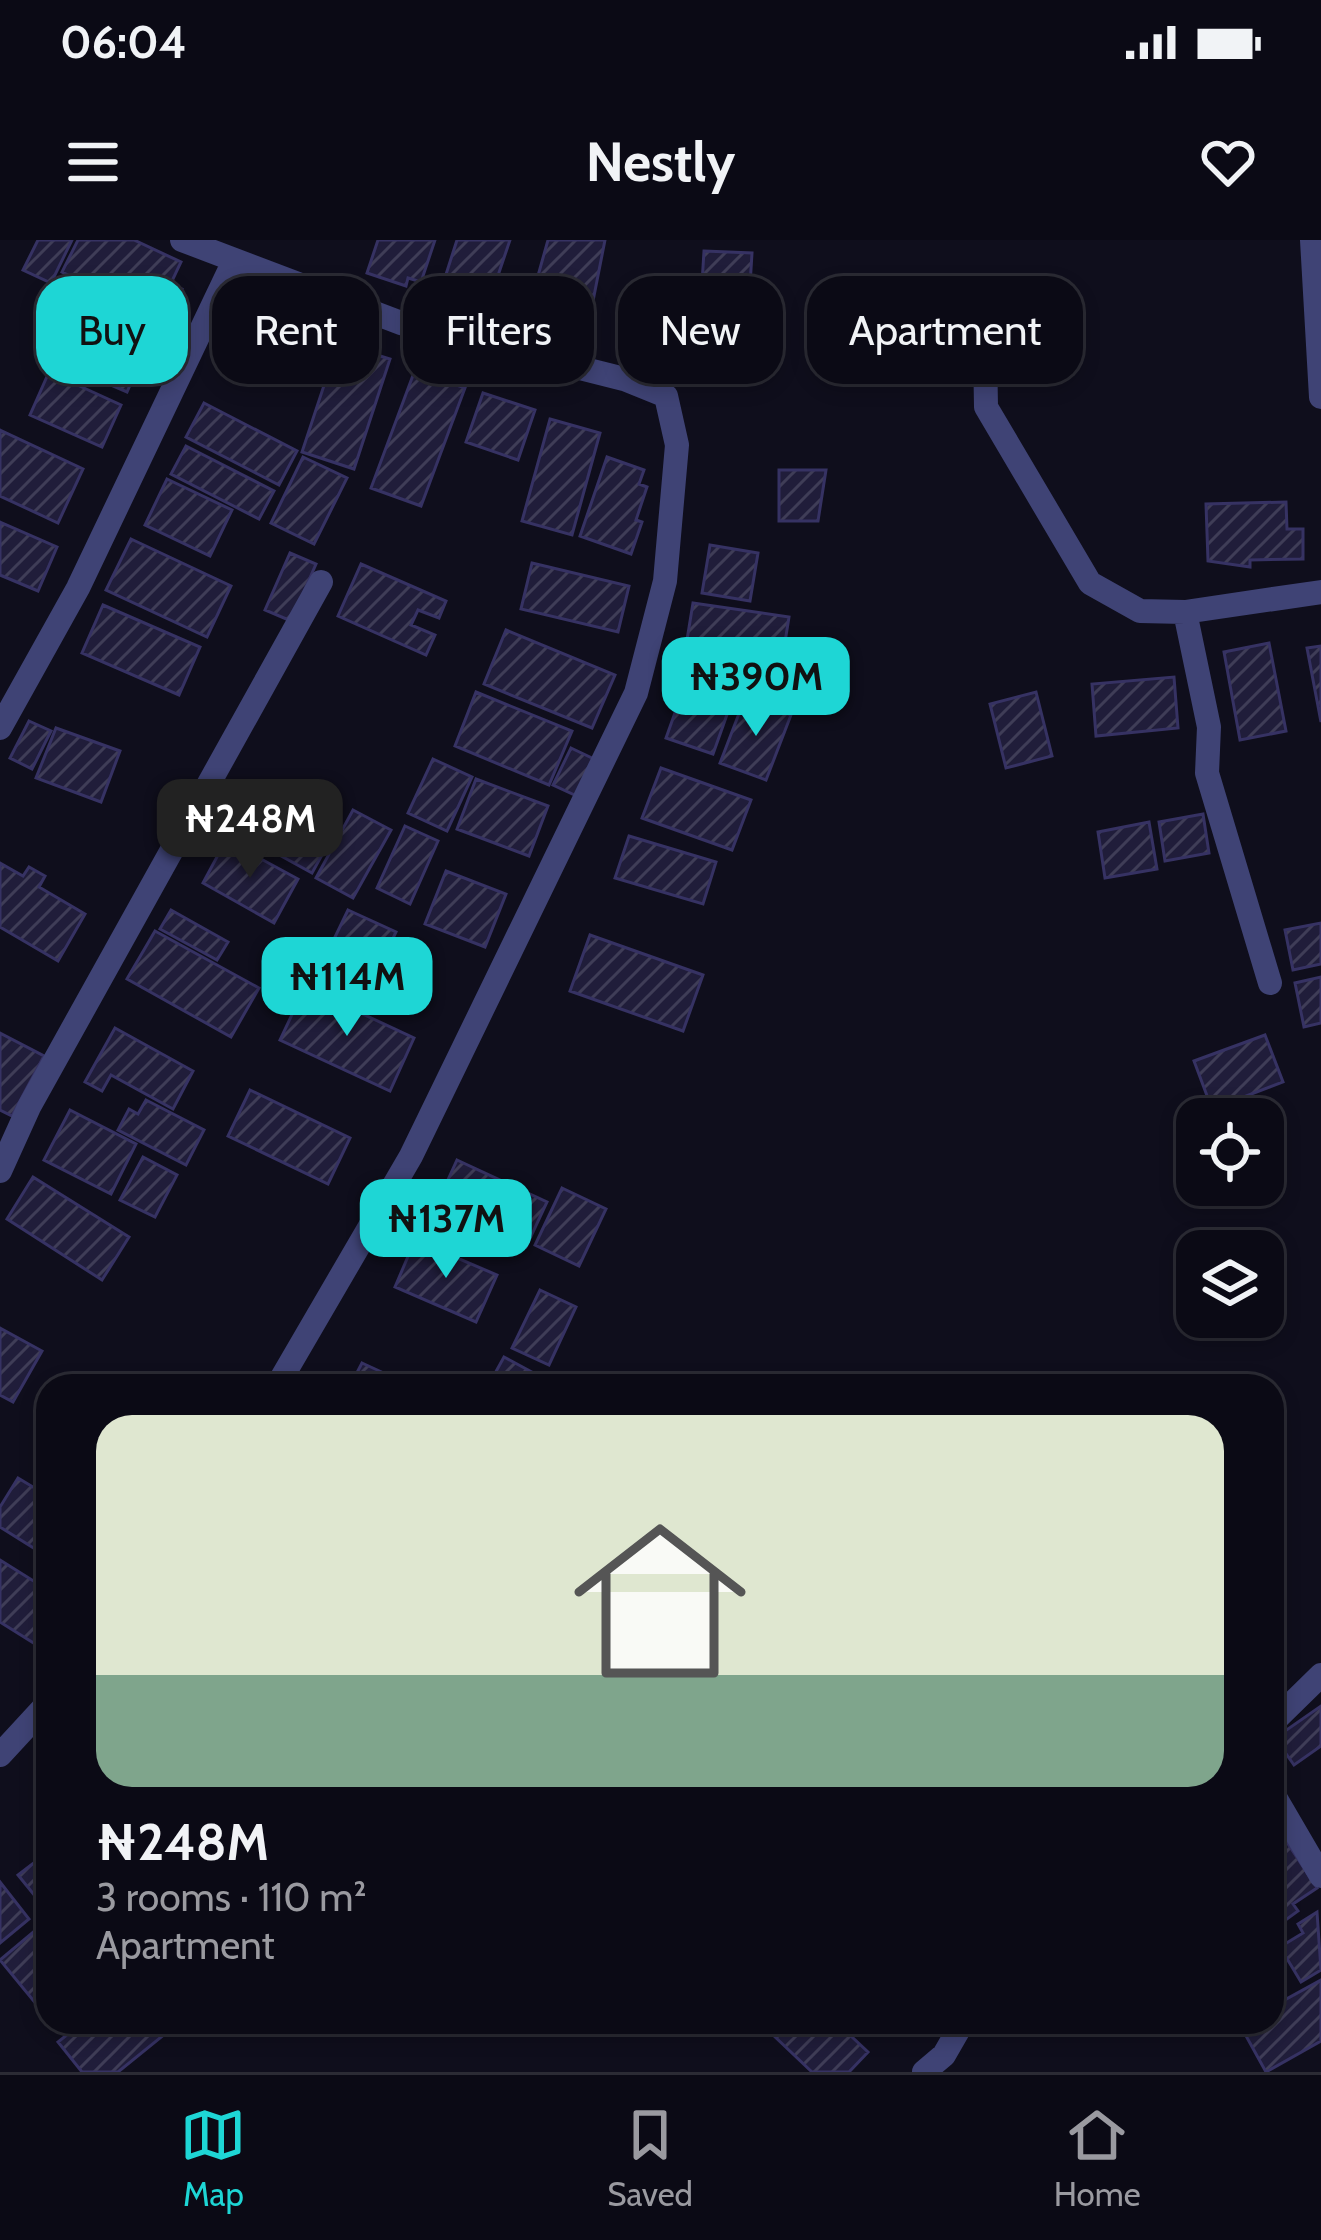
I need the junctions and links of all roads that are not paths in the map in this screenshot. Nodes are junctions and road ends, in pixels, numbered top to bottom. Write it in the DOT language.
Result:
graph roads {
  1 [pos="182,240"];
  2 [pos="1312,240"];
  3 [pos="233,261"];
  4 [pos="986,384"];
  5 [pos="1321,397"];
  6 [pos="321,582"];
  7 [pos="1321,592"];
  8 [pos="1185,612"];
  9 [pos="0,728"];
  10 [pos="1270,983"];
  11 [pos="0,1172"];
  12 [pos="284,1374"];
  13 [pos="1321,1676"];
  14 [pos="1284,1711"];
  15 [pos="36,1717"];
  16 [pos="0,1755"];
  17 [pos="1284,1813"];
  18 [pos="1321,1876"];
  19 [pos="959,2034"];
  20 [pos="948,2064"];
  21 [pos="924,2072"];
  1 -- 3 [label="street"];
  2 -- 5 [label="street"];
  3 -- 9 [label="street"];
  3 -- 12 [label="street"];
  4 -- 8 [label="street"];
  6 -- 11 [label="street"];
  7 -- 8 [label="street"];
  8 -- 10 [label="street"];
  13 -- 14 [label="street"];
  15 -- 16 [label="street"];
  17 -- 18 [label="street"];
  19 -- 20 [label="street"];
  20 -- 21 [label="street"];
}
